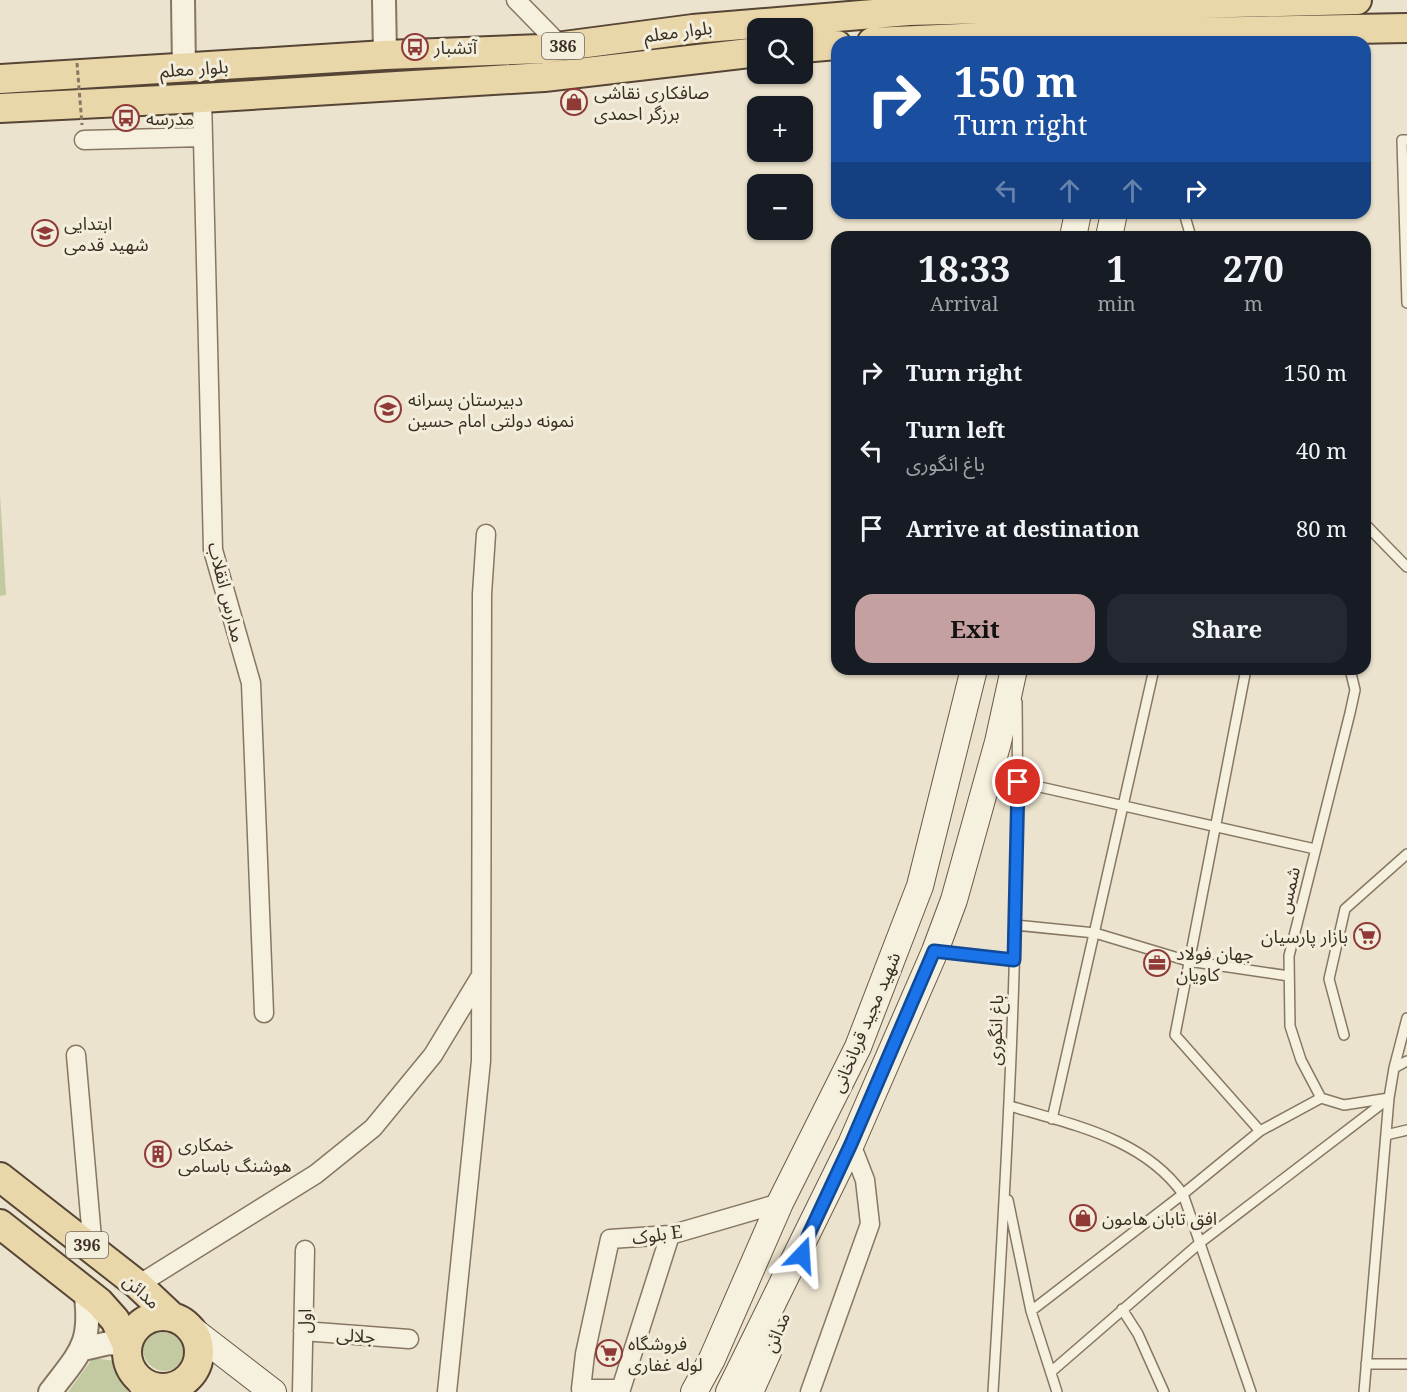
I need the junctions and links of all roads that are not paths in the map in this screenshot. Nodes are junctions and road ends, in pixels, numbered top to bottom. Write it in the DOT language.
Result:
graph roads {
  1 [pos="183,0"];
  2 [pos="384,0"];
  3 [pos="516,0"];
  4 [pos="1357,0"];
  5 [pos="1281,1"];
  6 [pos="1159,2"];
  7 [pos="1032,3"];
  8 [pos="1126,3"];
  9 [pos="913,5"];
  10 [pos="1407,28"];
  11 [pos="1118,36"];
  12 [pos="1150,36"];
  13 [pos="1201,36"];
  14 [pos="561,46"];
  15 [pos="831,46"];
  16 [pos="813,47"];
  17 [pos="747,53"];
  18 [pos="385,55"];
  19 [pos="184,69"];
  20 [pos="0,79"];
  21 [pos="202,99"];
  22 [pos="0,108"];
  23 [pos="83,133"];
  24 [pos="203,137"];
  25 [pos="1407,140"];
  26 [pos="1407,303"];
  27 [pos="1371,530"];
  28 [pos="486,534"];
  29 [pos="1407,567"];
  30 [pos="973,675"];
  31 [pos="1014,675"];
  32 [pos="1015,675"];
  33 [pos="1153,675"];
  34 [pos="1245,675"];
  35 [pos="1351,675"];
  36 [pos="1018,782"];
  37 [pos="1124,806"];
  38 [pos="1217,827"];
  39 [pos="1315,849"];
  40 [pos="1407,854"];
  41 [pos="1015,925"];
  42 [pos="1095,933"];
  43 [pos="934,951"];
  44 [pos="1014,960"];
  45 [pos="1188,961"];
  46 [pos="1289,976"];
  47 [pos="480,980"];
  48 [pos="264,1013"];
  49 [pos="1407,1018"];
  50 [pos="1344,1035"];
  51 [pos="76,1055"];
  52 [pos="1407,1061"];
  53 [pos="1394,1068"];
  54 [pos="1321,1098"];
  55 [pos="1389,1098"];
  56 [pos="1010,1107"];
  57 [pos="1053,1119"];
  58 [pos="1407,1130"];
  59 [pos="1260,1131"];
  60 [pos="1386,1135"];
  61 [pos="851,1144"];
  62 [pos="0,1177"];
  63 [pos="1006,1186"];
  64 [pos="1184,1194"];
  65 [pos="780,1203"];
  66 [pos="0,1224"];
  67 [pos="670,1235"];
  68 [pos="808,1236"];
  69 [pos="1201,1242"];
  70 [pos="93,1250"];
  71 [pos="305,1250"];
  72 [pos="138,1285"];
  73 [pos="85,1289"];
  74 [pos="1122,1309"];
  75 [pos="1031,1311"];
  76 [pos="181,1322"];
  77 [pos="303,1331"];
  78 [pos="409,1339"];
  79 [pos="127,1345"];
  80 [pos="83,1349"];
  81 [pos="712,1359"];
  82 [pos="1366,1364"];
  83 [pos="1407,1364"];
  84 [pos="1052,1371"];
  85 [pos="143,1385"];
  86 [pos="50,1392"];
  87 [pos="273,1392"];
  88 [pos="302,1392"];
  89 [pos="447,1392"];
  90 [pos="689,1392"];
  91 [pos="694,1392"];
  92 [pos="729,1392"];
  93 [pos="750,1392"];
  94 [pos="810,1392"];
  95 [pos="993,1392"];
  96 [pos="1057,1392"];
  97 [pos="1164,1392"];
  98 [pos="1251,1392"];
  99 [pos="1364,1392"];
  1 -- 19 [label="street"];
  2 -- 18 [label="street"];
  3 -- 14 [label="street"];
  4 -- 5 [label="main road, بلوار معلم / 386"];
  5 -- 6 [label="main road, بلوار معلم / 386"];
  6 -- 8 [label="main road, بلوار معلم / 386"];
  6 -- 12 [label="main road"];
  7 -- 8 [label="main road, بلوار معلم / 386"];
  7 -- 9 [label="main road, بلوار معلم / 386"];
  8 -- 11 [label="main road"];
  9 -- 14 [label="main road, بلوار معلم / 386"];
  10 -- 13 [label="main road"];
  14 -- 18 [label="main road, بلوار معلم / 386"];
  15 -- 16 [label="main road"];
  17 -- 21 [label="main road, بلوار معلم / 386"];
  18 -- 19 [label="main road, بلوار معلم / 386"];
  19 -- 20 [label="main road, بلوار معلم / 386"];
  21 -- 22 [label="main road, بلوار معلم / 386"];
  21 -- 24 [label="street, مدارس انقلاب"];
  23 -- 24 [label="street"];
  24 -- 48 [label="street, مدارس انقلاب"];
  25 -- 26 [label="lane"];
  27 -- 29 [label="lane"];
  28 -- 47 [label="street"];
  30 -- 65 [label="main road, شهید مجید قربانخانی"];
  31 -- 43 [label="main road, شهید مجید قربانخانی"];
  32 -- 36 [label="lane, باغ انگوری"];
  33 -- 37 [label="lane"];
  34 -- 38 [label="lane"];
  35 -- 39 [label="lane, شمس"];
  36 -- 37 [label="lane"];
  36 -- 41 [label="lane, باغ انگوری"];
  37 -- 38 [label="lane"];
  37 -- 42 [label="lane"];
  38 -- 39 [label="lane"];
  38 -- 45 [label="lane"];
  39 -- 46 [label="lane, شمس"];
  40 -- 50 [label="lane"];
  41 -- 42 [label="lane"];
  41 -- 44 [label="lane, باغ انگوری"];
  42 -- 45 [label="lane"];
  42 -- 57 [label="lane"];
  43 -- 44 [label="lane"];
  43 -- 61 [label="main road, شهید مجید قربانخانی"];
  44 -- 56 [label="lane, باغ انگوری"];
  45 -- 46 [label="lane"];
  45 -- 59 [label="lane"];
  46 -- 54 [label="lane, شمس"];
  47 -- 72 [label="street"];
  47 -- 89 [label="street"];
  49 -- 53 [label="lane"];
  51 -- 70 [label="street"];
  52 -- 53 [label="lane"];
  53 -- 55 [label="lane"];
  54 -- 55 [label="lane"];
  54 -- 59 [label="lane"];
  55 -- 60 [label="lane"];
  55 -- 69 [label="lane"];
  56 -- 57 [label="lane"];
  56 -- 63 [label="lane, باغ انگوری"];
  57 -- 64 [label="lane"];
  58 -- 60 [label="lane"];
  59 -- 64 [label="lane"];
  60 -- 82 [label="lane"];
  61 -- 68 [label="main road, شهید مجید قربانخانی"];
  61 -- 94 [label="street"];
  62 -- 70 [label="main road, مدائن / 396"];
  63 -- 75 [label="lane"];
  63 -- 95 [label="lane, باغ انگوری"];
  64 -- 69 [label="lane"];
  64 -- 75 [label="lane"];
  65 -- 67 [label="street, بلوک E"];
  65 -- 81 [label="main road, شهید مجید قربانخانی"];
  66 -- 73 [label="main road, مدائن / 396"];
  67 -- 67 [label="street, بلوک E"];
  68 -- 92 [label="main road"];
  68 -- 93 [label="main road, مدائن"];
  69 -- 74 [label="lane"];
  69 -- 98 [label="lane"];
  70 -- 72 [label="main road, مدائن / 396"];
  71 -- 77 [label="street, اول"];
  72 -- 76 [label="main road, مدائن / 396"];
  73 -- 79 [label="main road, مدائن / 396"];
  73 -- 80 [label="street"];
  74 -- 84 [label="lane"];
  74 -- 97 [label="lane"];
  75 -- 84 [label="lane"];
  76 -- 79 [label="main road"];
  76 -- 85 [label="main road"];
  76 -- 87 [label="main road, مدائن / 396"];
  77 -- 78 [label="street, جلالی"];
  77 -- 88 [label="street, اول"];
  79 -- 80 [label="street"];
  79 -- 85 [label="main road"];
  80 -- 86 [label="street"];
  81 -- 90 [label="main road"];
  81 -- 91 [label="main road"];
  82 -- 83 [label="lane"];
  82 -- 99 [label="lane"];
  84 -- 96 [label="lane"];
}
